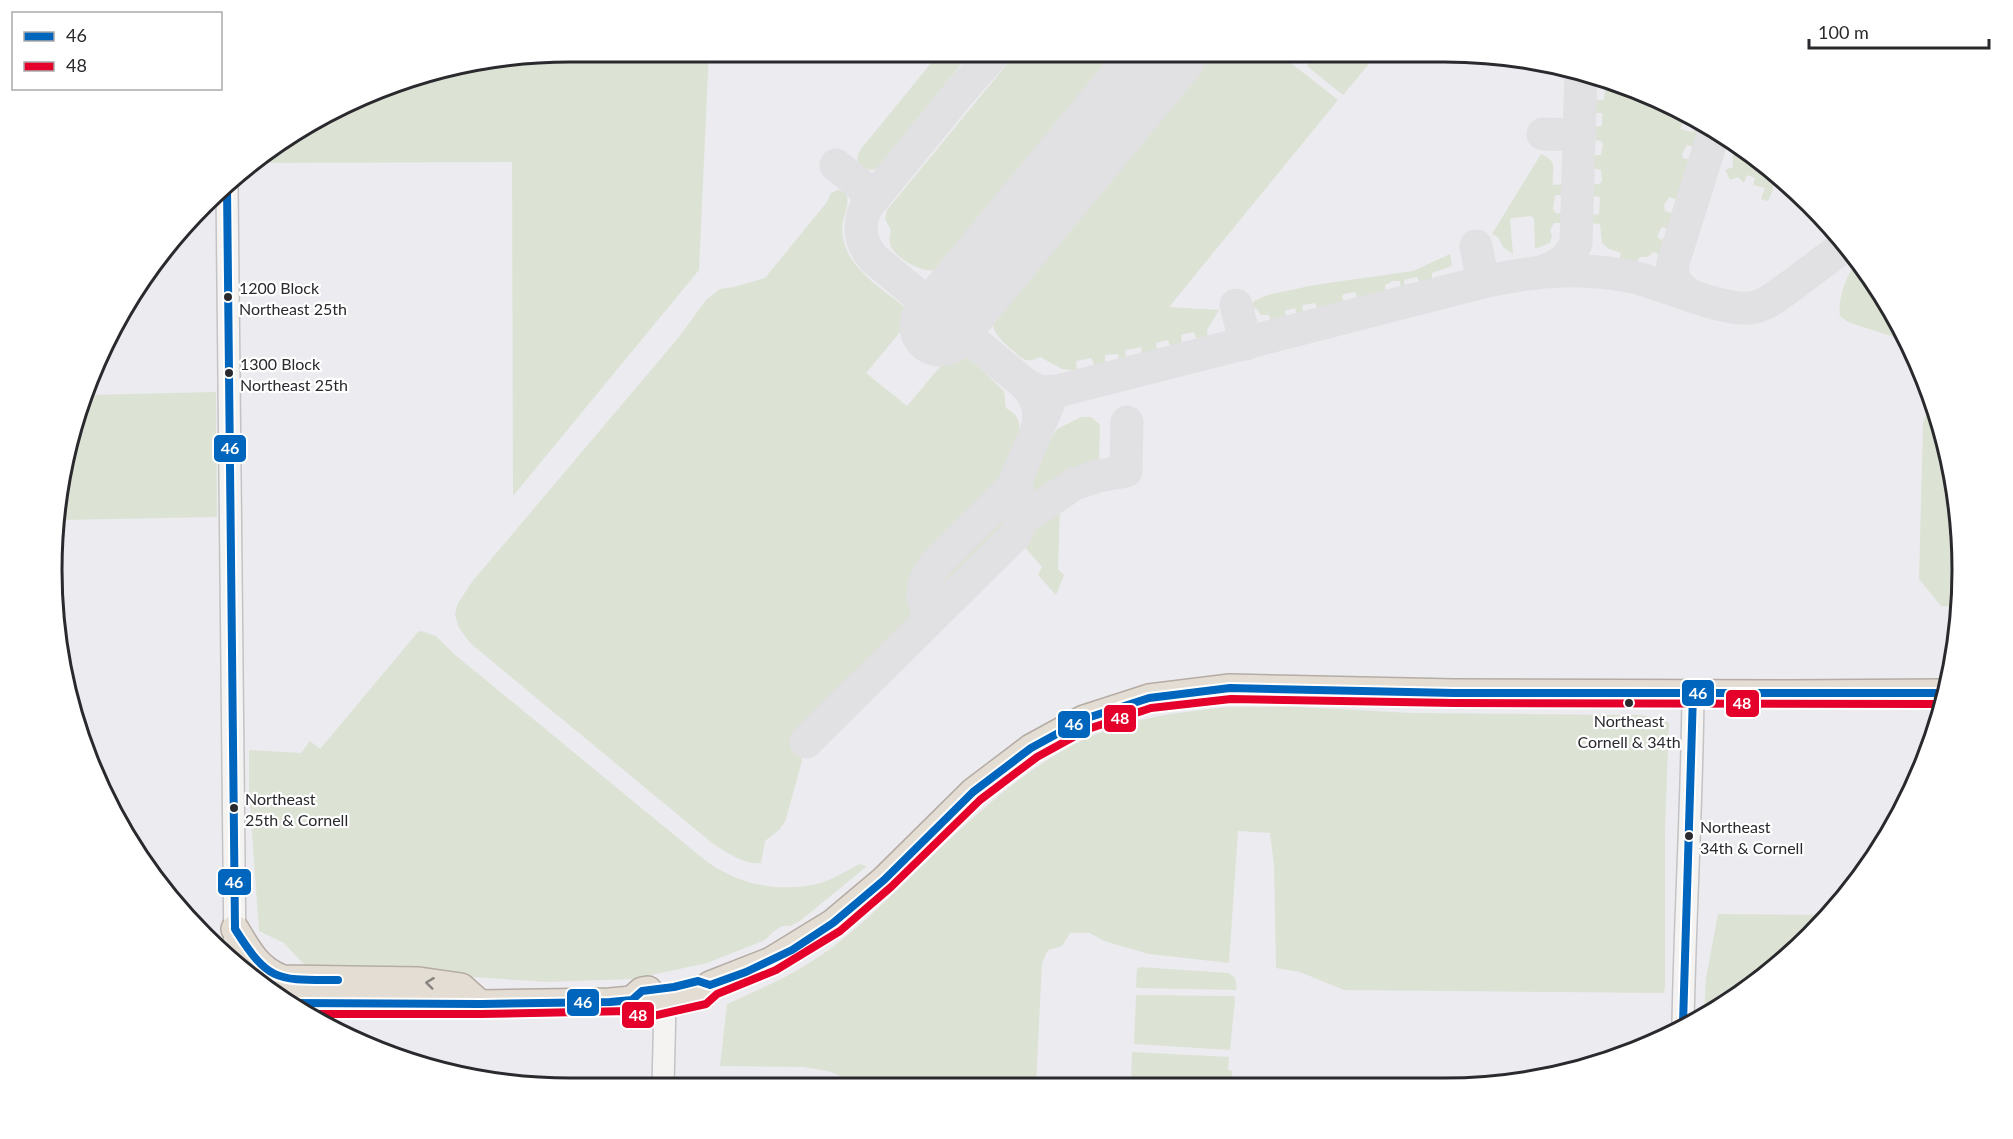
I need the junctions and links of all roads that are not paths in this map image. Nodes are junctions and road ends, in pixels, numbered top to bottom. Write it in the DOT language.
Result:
graph roads {
  1 [pos="227,195"];
  2 [pos="1936,693"];
  3 [pos="1693,694"];
  4 [pos="235,928"];
  5 [pos="235,951"];
  6 [pos="710,985"];
  7 [pos="632,1000"];
  8 [pos="305,1003"];
  9 [pos="481,1004"];
  10 [pos="665,1004"];
  11 [pos="1683,1017"];
  12 [pos="663,1078"];
  1 -- 4 [label="main road"];
  2 -- 3 [label="highway"];
  3 -- 6 [label="highway"];
  3 -- 11 [label="main road"];
  4 -- 5 [label="main road"];
  9 -- 4 [label="highway, one-way"];
  6 -- 7 [label="highway"];
  6 -- 10 [label="highway"];
  7 -- 9 [label="highway"];
  7 -- 10 [label="highway"];
  8 -- 9 [label="highway"];
  10 -- 12 [label="main road"];
}
